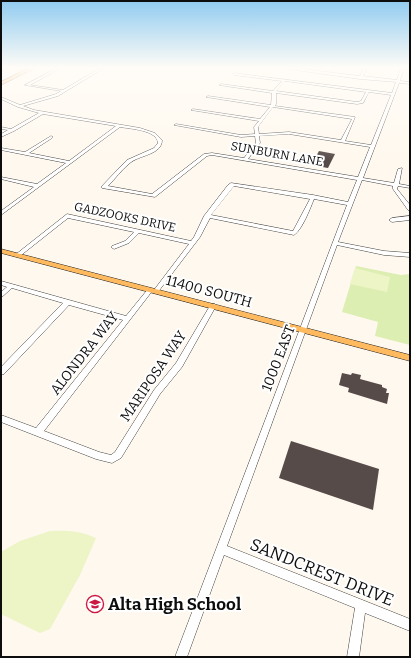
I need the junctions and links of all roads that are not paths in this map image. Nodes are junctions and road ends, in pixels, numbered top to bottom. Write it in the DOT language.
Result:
graph roads {
  1 [pos="3,99"];
  2 [pos="45,99"];
  3 [pos="220,99"];
  4 [pos="274,99"];
  5 [pos="326,99"];
  6 [pos="363,99"];
  7 [pos="391,99"];
  8 [pos="19,106"];
  9 [pos="272,106"];
  10 [pos="193,110"];
  11 [pos="313,112"];
  12 [pos="42,113"];
  13 [pos="309,119"];
  14 [pos="260,120"];
  15 [pos="176,125"];
  16 [pos="119,126"];
  17 [pos="1,128"];
  18 [pos="13,130"];
  19 [pos="258,135"];
  20 [pos="1,136"];
  21 [pos="51,137"];
  22 [pos="343,141"];
  23 [pos="372,146"];
  24 [pos="1,149"];
  25 [pos="25,154"];
  26 [pos="245,159"];
  27 [pos="69,162"];
  28 [pos="400,169"];
  29 [pos="1,178"];
  30 [pos="360,179"];
  31 [pos="396,185"];
  32 [pos="38,186"];
  33 [pos="410,187"];
  34 [pos="313,197"];
  35 [pos="350,204"];
  36 [pos="410,209"];
  37 [pos="1,213"];
  38 [pos="207,216"];
  39 [pos="410,218"];
  40 [pos="392,220"];
  41 [pos="138,231"];
  42 [pos="192,243"];
  43 [pos="336,243"];
  44 [pos="114,247"];
  45 [pos="1,251"];
  46 [pos="18,255"];
  47 [pos="410,255"];
  48 [pos="1,283"];
  49 [pos="11,286"];
  50 [pos="153,290"];
  51 [pos="1,295"];
  52 [pos="68,302"];
  53 [pos="214,306"];
  54 [pos="127,319"];
  55 [pos="304,330"];
  56 [pos="410,358"];
  57 [pos="1,372"];
  58 [pos="1,418"];
  59 [pos="38,432"];
  60 [pos="221,549"];
  61 [pos="361,605"];
  62 [pos="410,625"];
  63 [pos="181,657"];
  64 [pos="353,657"];
  1 -- 8 [label="street"];
  2 -- 8 [label="street"];
  3 -- 9 [label="street"];
  4 -- 9 [label="street"];
  5 -- 6 [label="street"];
  7 -- 23 [label="street, 1000 EAST"];
  8 -- 12 [label="street"];
  9 -- 11 [label="street"];
  9 -- 14 [label="street"];
  10 -- 14 [label="street"];
  11 -- 13 [label="street"];
  11 -- 22 [label="street"];
  12 -- 16 [label="street"];
  12 -- 18 [label="street"];
  14 -- 19 [label="street"];
  15 -- 19 [label="street"];
  16 -- 26 [label="street, SUNBURN LANE"];
  16 -- 27 [label="street"];
  17 -- 18 [label="street"];
  18 -- 20 [label="street"];
  19 -- 22 [label="street"];
  19 -- 26 [label="street"];
  21 -- 25 [label="street"];
  22 -- 23 [label="street"];
  23 -- 30 [label="street, 1000 EAST"];
  24 -- 25 [label="street"];
  25 -- 27 [label="street"];
  26 -- 30 [label="street, SUNBURN LANE"];
  27 -- 32 [label="street"];
  28 -- 31 [label="street"];
  29 -- 32 [label="street"];
  30 -- 31 [label="street, SUNBURN LANE"];
  30 -- 35 [label="street, 1000 EAST"];
  31 -- 33 [label="street, SUNBURN LANE"];
  31 -- 36 [label="street"];
  32 -- 37 [label="street"];
  34 -- 35 [label="street"];
  34 -- 38 [label="street, ALONDRA WAY"];
  34 -- 38 [label="street"];
  35 -- 43 [label="street, 1000 EAST"];
  38 -- 42 [label="street, ALONDRA WAY"];
  39 -- 40 [label="street"];
  41 -- 42 [label="street, GADZOOKS DRIVE"];
  41 -- 44 [label="street"];
  41 -- 46 [label="street, GADZOOKS DRIVE"];
  42 -- 50 [label="street, ALONDRA WAY"];
  43 -- 47 [label="street"];
  43 -- 55 [label="street, 1000 EAST"];
  45 -- 46 [label="main road, 11400 SOUTH"];
  46 -- 50 [label="main road, 11400 SOUTH"];
  48 -- 49 [label="street"];
  49 -- 51 [label="street"];
  49 -- 52 [label="street"];
  50 -- 53 [label="main road, 11400 SOUTH"];
  50 -- 54 [label="street, ALONDRA WAY"];
  52 -- 54 [label="street"];
  52 -- 57 [label="street"];
  53 -- 55 [label="main road, 11400 SOUTH"];
  53 -- 59 [label="street, MARIPOSA WAY"];
  54 -- 59 [label="street, ALONDRA WAY"];
  55 -- 56 [label="main road, 11400 SOUTH"];
  55 -- 60 [label="street, 1000 EAST"];
  58 -- 59 [label="street"];
  60 -- 61 [label="street, SANDCREST DRIVE"];
  60 -- 63 [label="street, 1000 EAST"];
  61 -- 62 [label="street, SANDCREST DRIVE"];
  61 -- 64 [label="street"];
}
